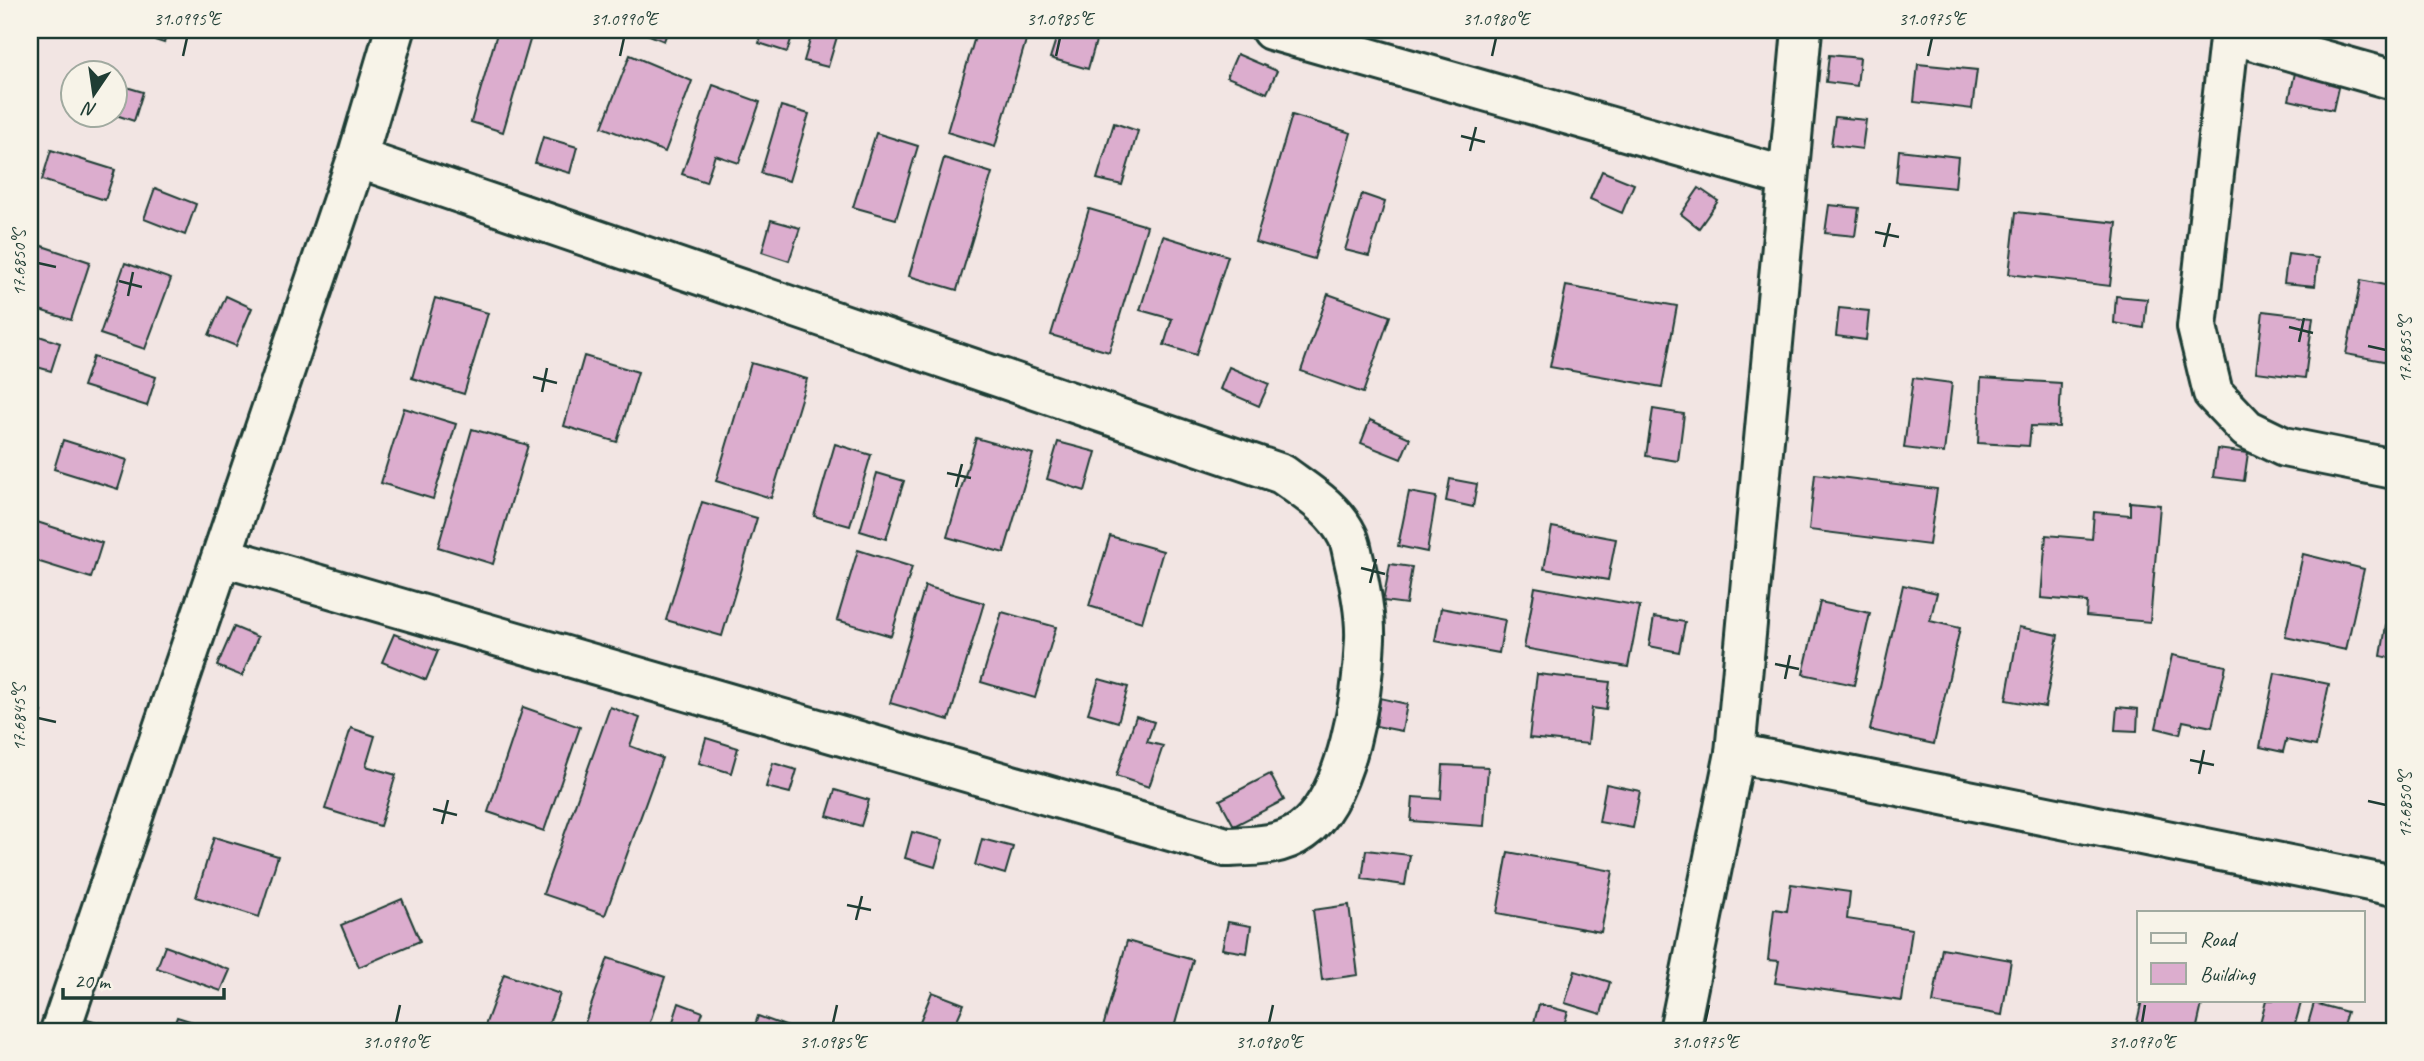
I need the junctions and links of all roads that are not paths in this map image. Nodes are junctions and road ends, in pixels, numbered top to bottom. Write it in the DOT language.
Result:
graph roads {
  1 [pos="395,30"];
  2 [pos="1271,30"];
  3 [pos="1802,30"];
  4 [pos="2230,32"];
  5 [pos="2394,80"];
  6 [pos="357,158"];
  7 [pos="1787,177"];
  8 [pos="2394,469"];
  9 [pos="223,557"];
  10 [pos="1735,753"];
  11 [pos="2394,887"];
  12 [pos="60,1031"];
  13 [pos="1679,1031"];
  1 -- 6 [label="street"];
  2 -- 7 [label="street"];
  3 -- 7 [label="street"];
  4 -- 5 [label="street"];
  4 -- 8 [label="street"];
  6 -- 9 [label="street"];
  6 -- 9 [label="street"];
  7 -- 10 [label="street"];
  9 -- 12 [label="street"];
  10 -- 11 [label="street"];
  10 -- 13 [label="street"];
}
